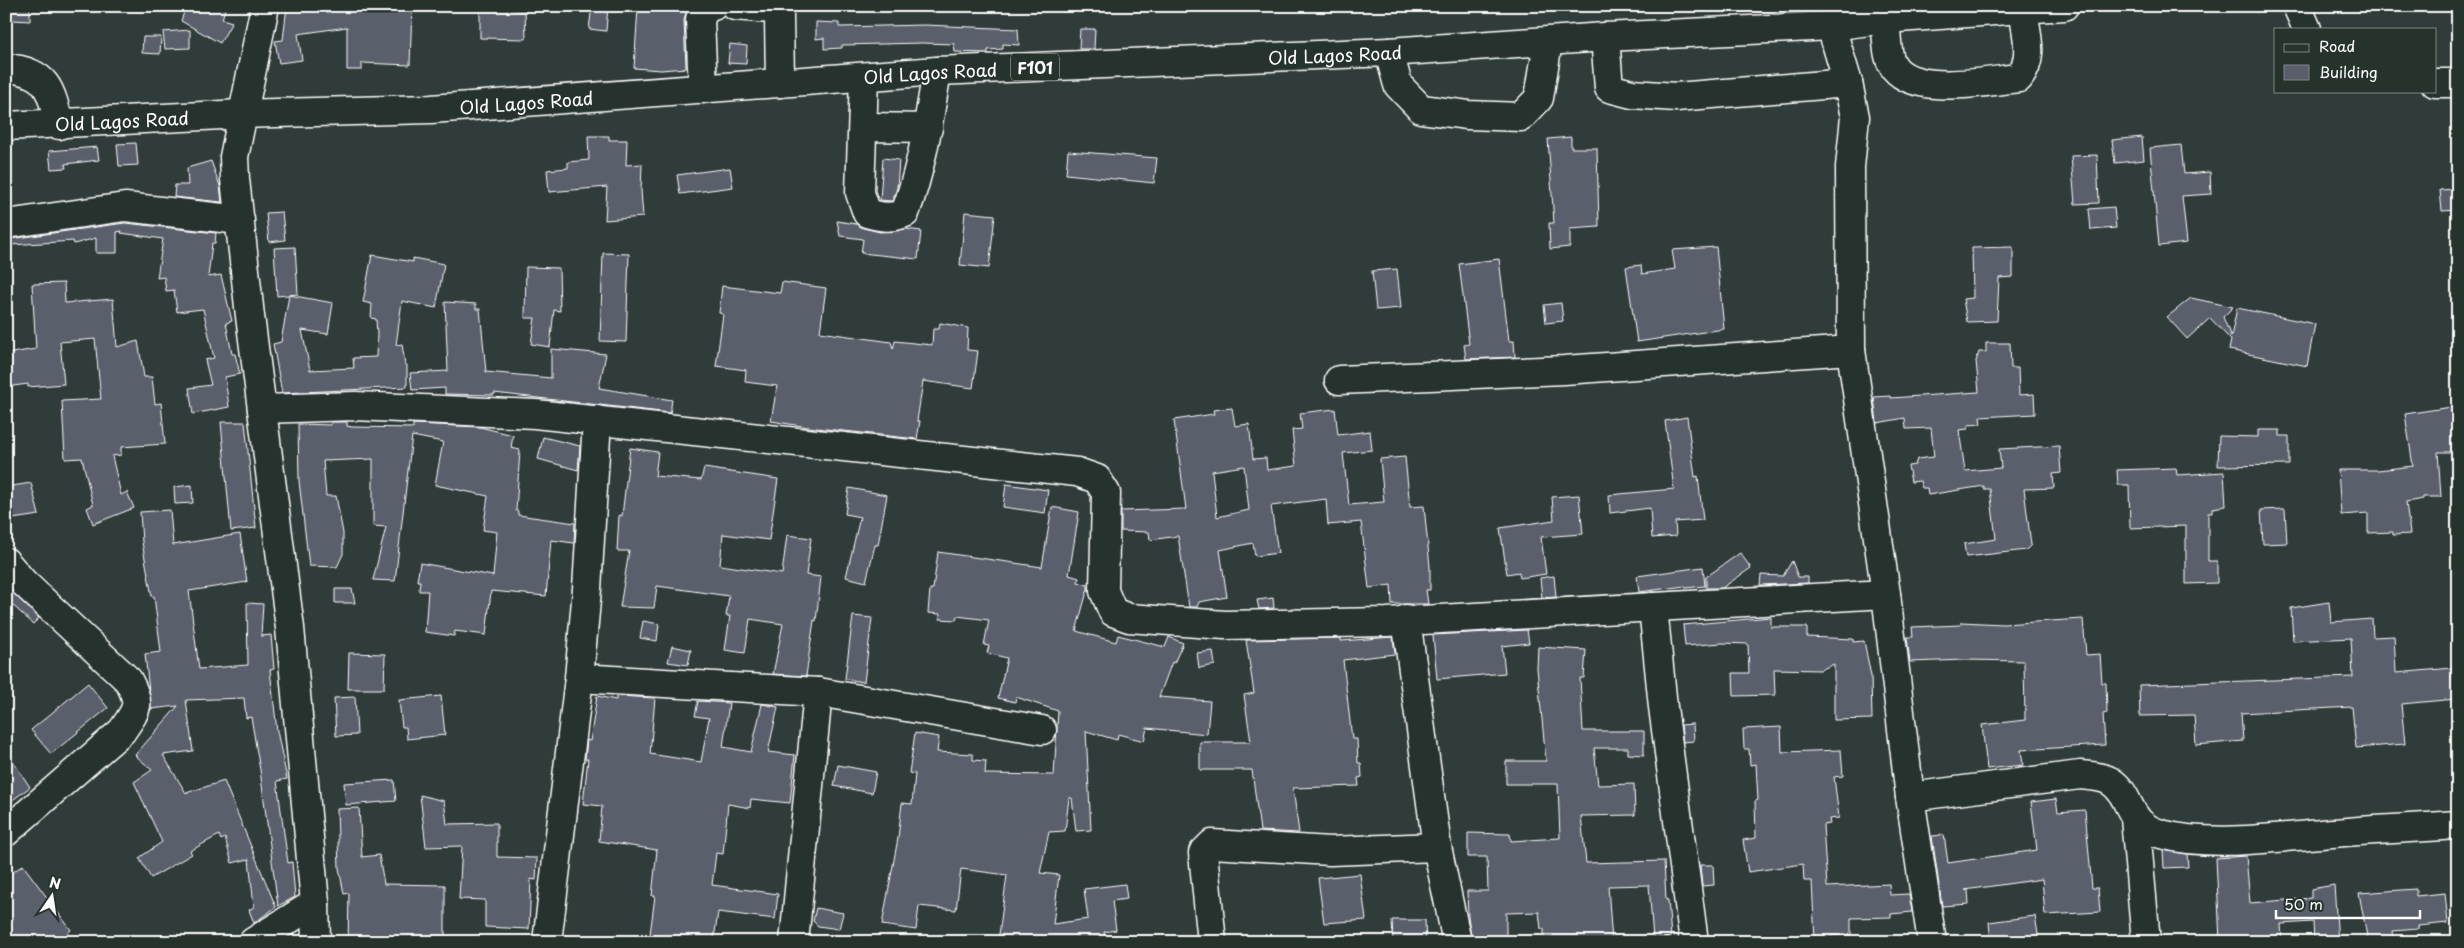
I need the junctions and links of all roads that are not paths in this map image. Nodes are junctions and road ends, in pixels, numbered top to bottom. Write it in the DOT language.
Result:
graph roads {
  1 [pos="265,6"];
  2 [pos="713,6"];
  3 [pos="734,6"];
  4 [pos="2064,6"];
  5 [pos="2297,6"];
  6 [pos="2023,9"];
  7 [pos="1886,19"];
  8 [pos="1830,26"];
  9 [pos="2307,28"];
  10 [pos="1605,37"];
  11 [pos="1548,42"];
  12 [pos="1389,52"];
  13 [pos="6,68"];
  14 [pos="937,71"];
  15 [pos="864,77"];
  16 [pos="780,83"];
  17 [pos="1848,83"];
  18 [pos="2436,83"];
  19 [pos="2458,83"];
  20 [pos="703,89"];
  21 [pos="242,114"];
  22 [pos="59,125"];
  23 [pos="6,126"];
  24 [pos="864,127"];
  25 [pos="928,128"];
  26 [pos="240,220"];
  27 [pos="6,224"];
  28 [pos="1851,350"];
  29 [pos="1339,380"];
  30 [pos="262,409"];
  31 [pos="597,420"];
  32 [pos="6,562"];
  33 [pos="1886,594"];
  34 [pos="1653,607"];
  35 [pos="1406,619"];
  36 [pos="579,678"];
  37 [pos="818,692"];
  38 [pos="1042,730"];
  39 [pos="1910,797"];
  40 [pos="2135,818"];
  41 [pos="2458,825"];
  42 [pos="6,832"];
  43 [pos="1437,847"];
  44 [pos="315,903"];
  45 [pos="801,941"];
  46 [pos="253,942"];
  47 [pos="316,942"];
  48 [pos="547,942"];
  49 [pos="1212,942"];
  50 [pos="1457,942"];
  51 [pos="1694,942"];
  52 [pos="1932,942"];
  53 [pos="2146,942"];
  1 -- 21 [label="street"];
  2 -- 20 [label="street"];
  3 -- 16 [label="street"];
  4 -- 6 [label="street, Old Lagos Road / F101"];
  5 -- 9 [label="street"];
  6 -- 7 [label="street, Old Lagos Road / F101"];
  6 -- 7 [label="street"];
  7 -- 8 [label="street, Old Lagos Road / F101"];
  8 -- 10 [label="street, Old Lagos Road / F101"];
  8 -- 17 [label="street"];
  10 -- 11 [label="street, Old Lagos Road / F101"];
  10 -- 17 [label="street"];
  11 -- 12 [label="street, Old Lagos Road / F101"];
  11 -- 12 [label="street"];
  12 -- 14 [label="street, Old Lagos Road / F101"];
  13 -- 22 [label="street"];
  14 -- 15 [label="street, Old Lagos Road / F101"];
  14 -- 25 [label="street"];
  15 -- 16 [label="street, Old Lagos Road / F101"];
  15 -- 24 [label="street"];
  16 -- 20 [label="street, Old Lagos Road / F101"];
  17 -- 28 [label="street"];
  18 -- 19 [label="street"];
  20 -- 21 [label="street, Old Lagos Road / F101"];
  21 -- 22 [label="street, Old Lagos Road / F101"];
  21 -- 26 [label="street"];
  22 -- 23 [label="street, Old Lagos Road / F101"];
  24 -- 25 [label="street"];
  24 -- 25 [label="street"];
  26 -- 27 [label="street"];
  26 -- 30 [label="street"];
  28 -- 29 [label="street"];
  28 -- 33 [label="street"];
  30 -- 31 [label="street"];
  30 -- 44 [label="street"];
  31 -- 35 [label="street"];
  31 -- 36 [label="street"];
  32 -- 42 [label="street"];
  33 -- 34 [label="street"];
  33 -- 39 [label="street"];
  34 -- 35 [label="street"];
  34 -- 51 [label="street"];
  35 -- 43 [label="street"];
  36 -- 37 [label="street"];
  36 -- 48 [label="street"];
  37 -- 38 [label="street"];
  37 -- 45 [label="street"];
  39 -- 40 [label="street"];
  39 -- 52 [label="street"];
  40 -- 41 [label="street"];
  40 -- 53 [label="street"];
  43 -- 49 [label="street"];
  43 -- 50 [label="street"];
  44 -- 46 [label="street"];
  44 -- 47 [label="street"];
}
